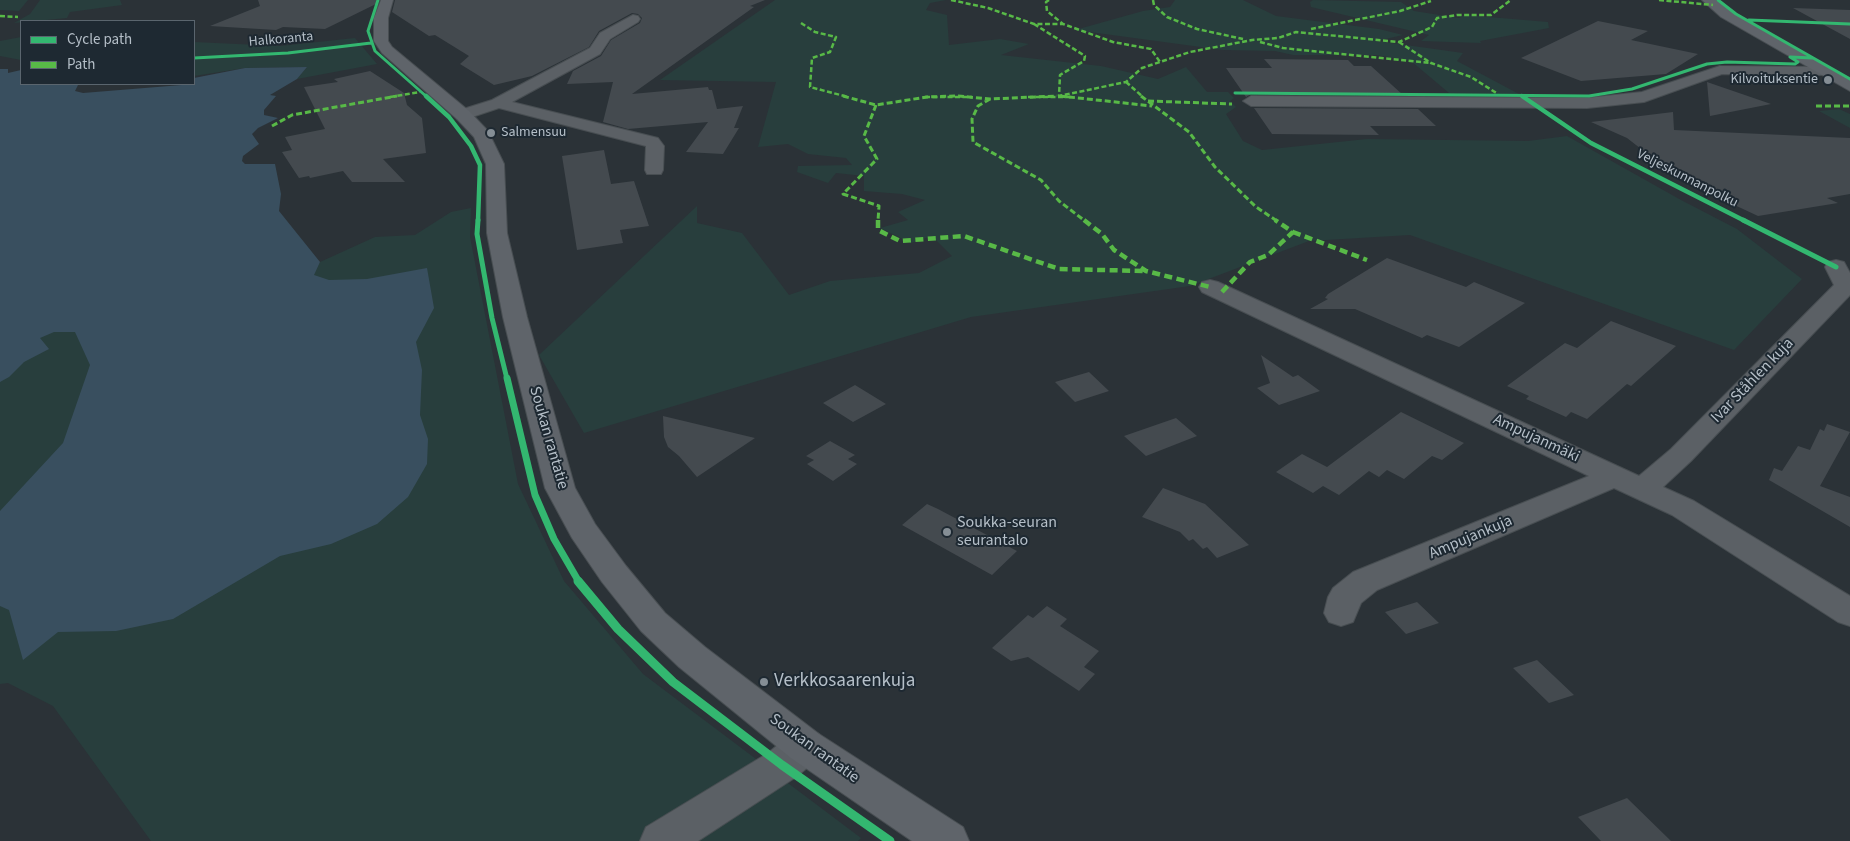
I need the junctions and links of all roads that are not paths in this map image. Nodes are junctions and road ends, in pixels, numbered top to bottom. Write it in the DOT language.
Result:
graph roads {
  1 [pos="387,0"];
  2 [pos="1708,0"];
  3 [pos="633,19"];
  4 [pos="1823,71"];
  5 [pos="1850,86"];
  6 [pos="1252,101"];
  7 [pos="498,102"];
  8 [pos="463,115"];
  9 [pos="654,170"];
  10 [pos="1836,268"];
  11 [pos="1210,287"];
  12 [pos="1629,483"];
  13 [pos="1341,613"];
  14 [pos="1850,613"];
  15 [pos="805,746"];
  16 [pos="661,841"];
  17 [pos="948,841"];
  1 -- 8 [label="street, Soukan rantatie"];
  2 -- 4 [label="street"];
  3 -- 7 [label="street"];
  4 -- 5 [label="street"];
  4 -- 6 [label="street"];
  7 -- 8 [label="street"];
  7 -- 9 [label="street"];
  8 -- 15 [label="street, Soukan rantatie"];
  10 -- 12 [label="street, Ivar Ståhlen kuja"];
  11 -- 12 [label="street, Ampujanmäki"];
  12 -- 13 [label="street, Ampujankuja"];
  12 -- 14 [label="street, Ampujanmäki"];
  15 -- 16 [label="street"];
  15 -- 17 [label="street, Soukan rantatie"];
}
